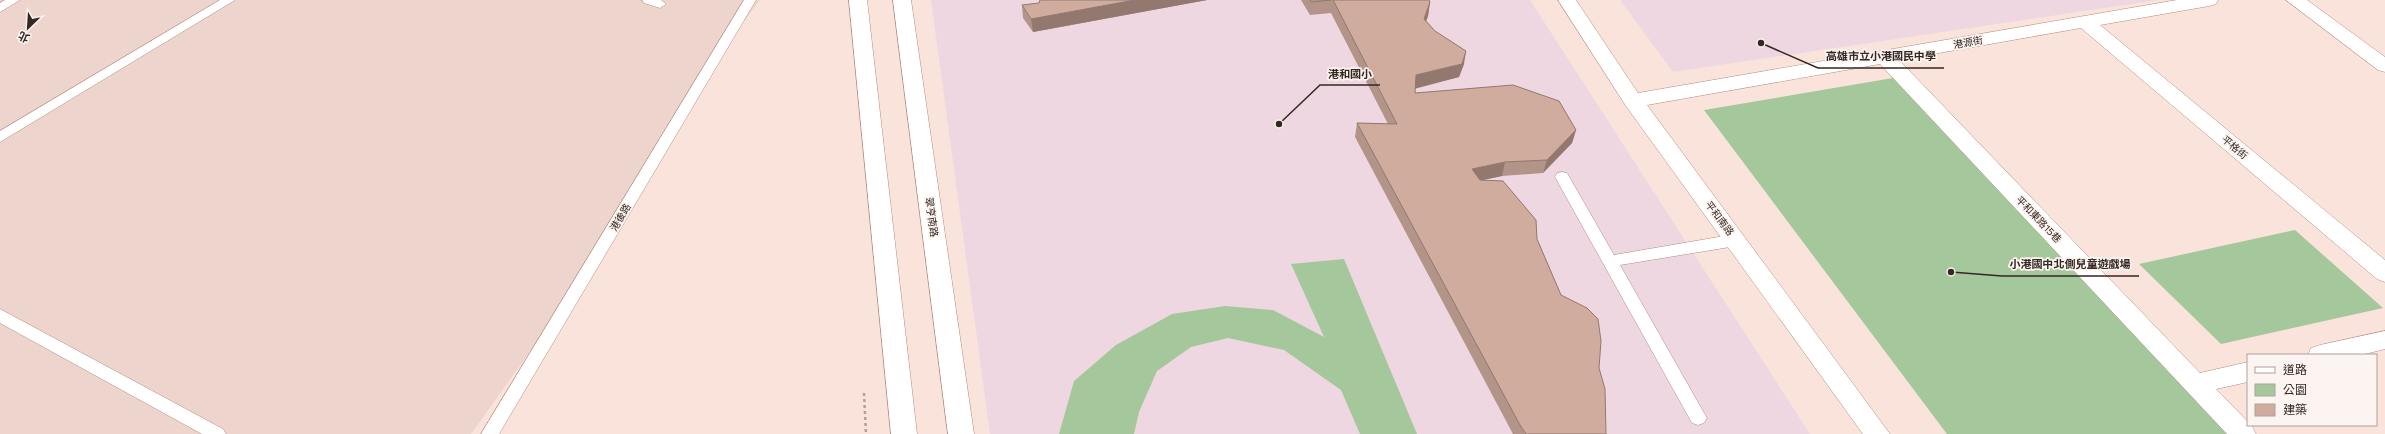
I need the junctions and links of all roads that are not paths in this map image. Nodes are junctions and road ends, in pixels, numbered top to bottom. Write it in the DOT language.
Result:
graph roads {
  1 [pos="14,0"];
  2 [pos="230,0"];
  3 [pos="750,0"];
  4 [pos="858,0"];
  5 [pos="902,0"];
  6 [pos="1567,0"];
  7 [pos="2209,0"];
  8 [pos="2295,0"];
  9 [pos="0,8"];
  10 [pos="2085,22"];
  11 [pos="1885,57"];
  12 [pos="2385,66"];
  13 [pos="1633,101"];
  14 [pos="0,137"];
  15 [pos="1562,177"];
  16 [pos="1736,240"];
  17 [pos="1611,261"];
  18 [pos="2385,273"];
  19 [pos="0,315"];
  20 [pos="2385,340"];
  21 [pos="2324,354"];
  22 [pos="2247,372"];
  23 [pos="2196,384"];
  24 [pos="1698,418"];
  25 [pos="217,434"];
  26 [pos="490,434"];
  27 [pos="904,434"];
  28 [pos="961,434"];
  29 [pos="1877,434"];
  30 [pos="2243,434"];
  1 -- 9 [label="lane"];
  2 -- 14 [label="lane"];
  3 -- 26 [label="lane, 港後路"];
  4 -- 27 [label="street"];
  5 -- 28 [label="street, 翠亨南路"];
  6 -- 13 [label="street, 平和南路"];
  7 -- 10 [label="street, 港源街"];
  8 -- 12 [label="street"];
  10 -- 11 [label="street, 港源街"];
  10 -- 18 [label="street, 平格街"];
  11 -- 13 [label="street, 港源街"];
  11 -- 23 [label="street, 平和東路15巷"];
  13 -- 16 [label="street, 平和南路"];
  15 -- 17 [label="lane"];
  16 -- 17 [label="lane"];
  16 -- 29 [label="street, 平和南路"];
  17 -- 24 [label="lane"];
  19 -- 25 [label="lane"];
  20 -- 21 [label="street"];
  22 -- 23 [label="street"];
  23 -- 30 [label="street, 平和東路15巷"];
}
